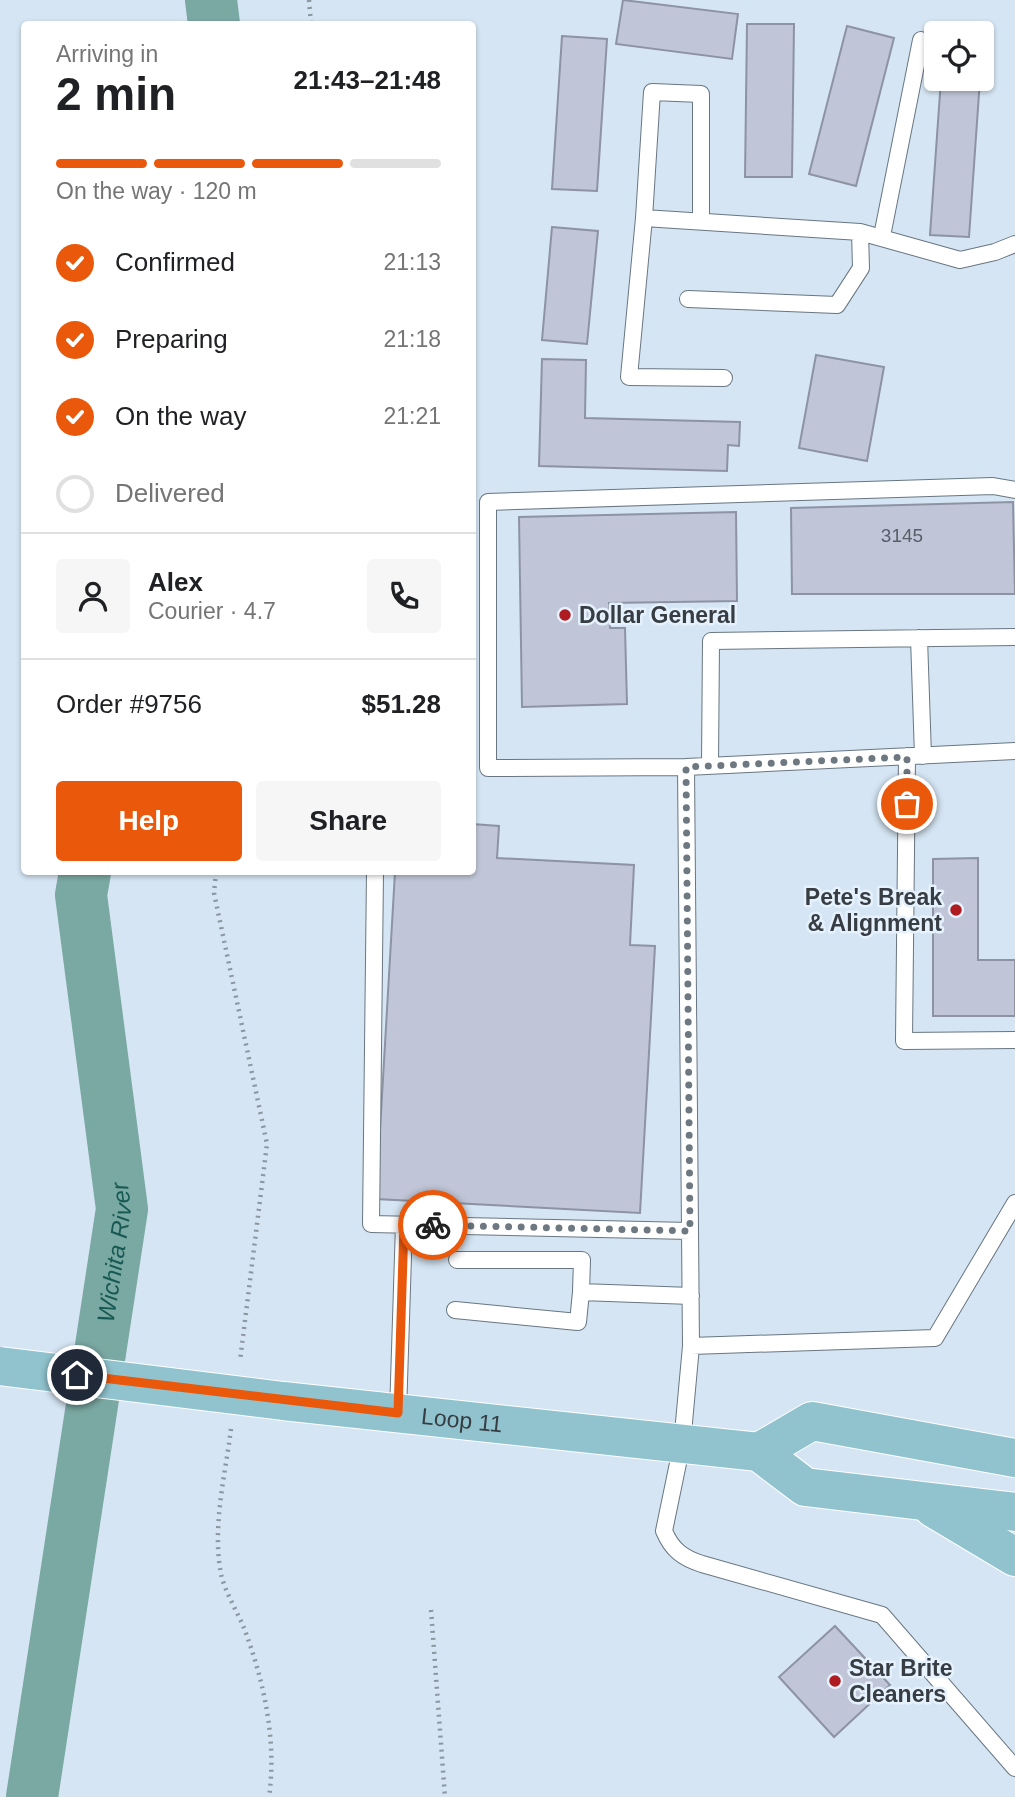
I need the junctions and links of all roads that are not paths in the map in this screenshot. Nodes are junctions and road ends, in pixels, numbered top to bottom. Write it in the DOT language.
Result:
graph roads {
  1 [pos="921,40"];
  2 [pos="644,218"];
  3 [pos="702,221"];
  4 [pos="860,232"];
  5 [pos="882,236"];
  6 [pos="1015,244"];
  7 [pos="688,299"];
  8 [pos="724,378"];
  9 [pos="1015,490"];
  10 [pos="1015,637"];
  11 [pos="919,638"];
  12 [pos="1015,751"];
  13 [pos="915,756"];
  14 [pos="710,765"];
  15 [pos="686,767"];
  16 [pos="480,769"];
  17 [pos="375,875"];
  18 [pos="1015,1040"];
  19 [pos="1015,1203"];
  20 [pos="404,1225"];
  21 [pos="690,1231"];
  22 [pos="457,1260"];
  23 [pos="581,1292"];
  24 [pos="691,1296"];
  25 [pos="455,1310"];
  26 [pos="691,1346"];
  27 [pos="0,1366"];
  28 [pos="398,1413"];
  29 [pos="682,1444"];
  30 [pos="759,1452"];
  31 [pos="1006,1453"];
  32 [pos="922,1501"];
  33 [pos="1015,1511"];
  34 [pos="1015,1557"];
  35 [pos="1015,1768"];
  1 -- 5 [label="lane"];
  2 -- 3 [label="lane"];
  2 -- 3 [label="lane"];
  2 -- 8 [label="lane"];
  3 -- 4 [label="lane"];
  4 -- 5 [label="lane"];
  4 -- 7 [label="lane"];
  5 -- 6 [label="lane"];
  9 -- 16 [label="lane"];
  10 -- 11 [label="lane"];
  11 -- 13 [label="lane"];
  11 -- 14 [label="lane"];
  12 -- 13 [label="lane"];
  13 -- 14 [label="lane"];
  13 -- 18 [label="lane"];
  14 -- 15 [label="lane"];
  15 -- 16 [label="lane"];
  15 -- 21 [label="lane"];
  17 -- 20 [label="lane"];
  19 -- 26 [label="lane"];
  20 -- 21 [label="lane"];
  20 -- 28 [label="lane"];
  21 -- 24 [label="lane"];
  22 -- 23 [label="lane"];
  23 -- 24 [label="lane"];
  23 -- 25 [label="lane"];
  24 -- 26 [label="lane"];
  26 -- 29 [label="lane"];
  27 -- 28 [label="main road, Loop 11 / Loop 11, bridge"];
  28 -- 29 [label="main road, Loop 11 / Loop 11"];
  29 -- 30 [label="main road, Loop 11 / Loop 11"];
  29 -- 35 [label="lane"];
  30 -- 31 [label="main road"];
  30 -- 32 [label="main road"];
  32 -- 33 [label="main road"];
  32 -- 34 [label="main road"];
}
